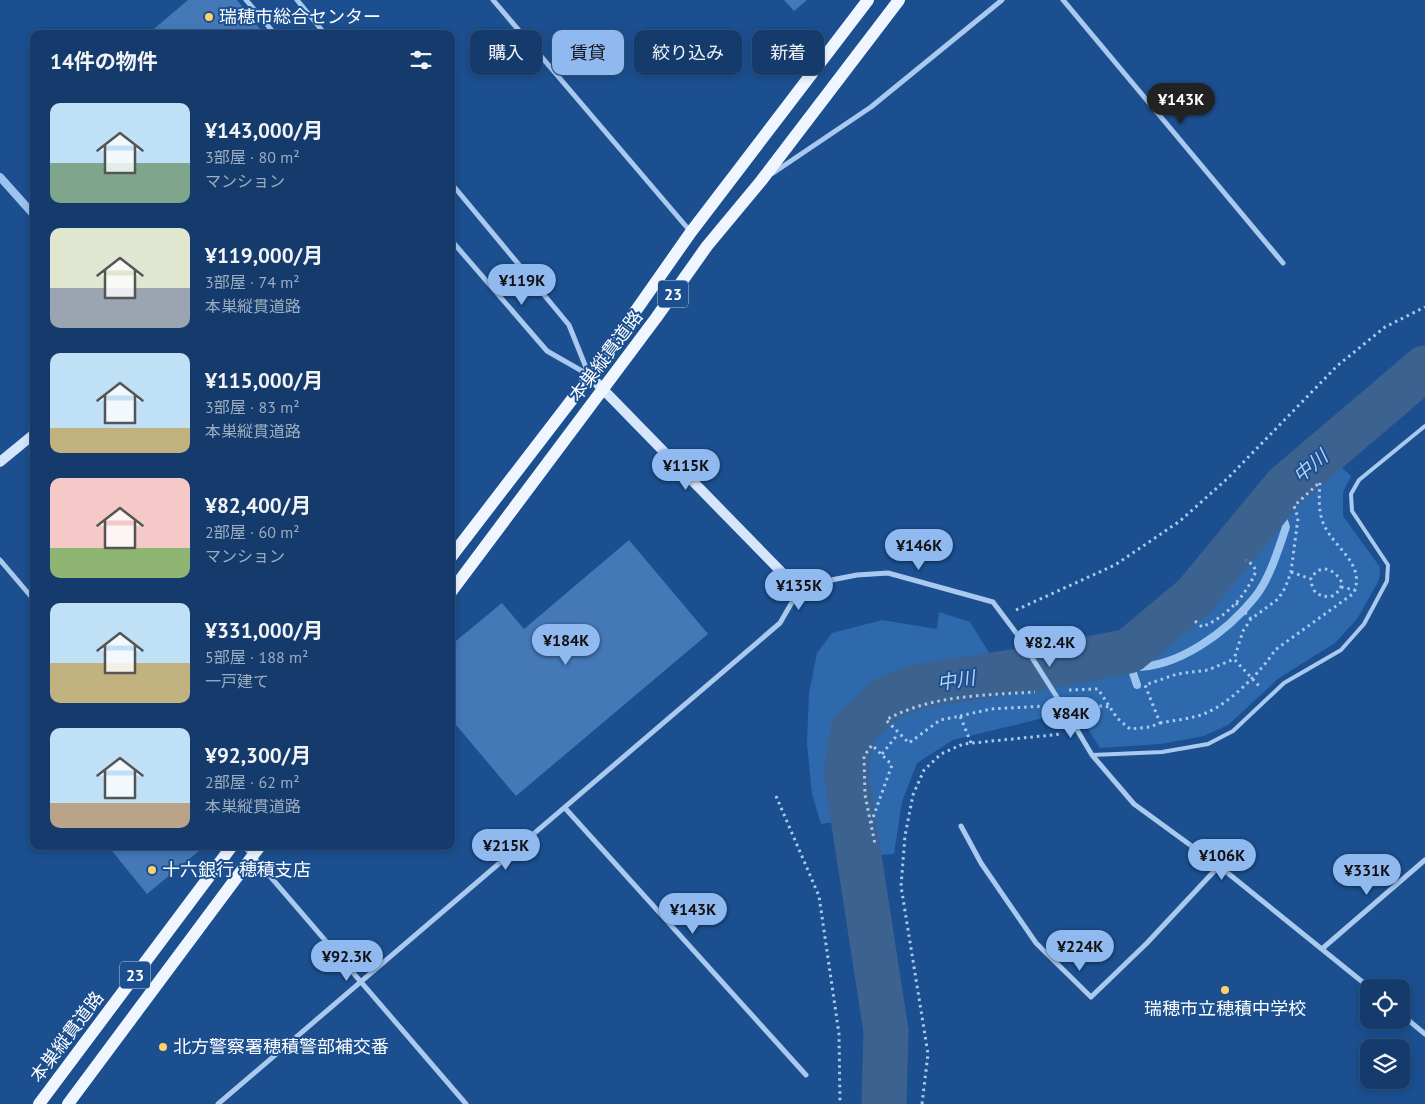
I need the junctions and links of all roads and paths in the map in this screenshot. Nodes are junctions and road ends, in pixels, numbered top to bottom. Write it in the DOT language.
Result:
graph roads {
  1 [pos="246,0"];
  2 [pos="297,0"];
  3 [pos="493,0"];
  4 [pos="868,0"];
  5 [pos="899,0"];
  6 [pos="1002,0"];
  7 [pos="1063,0"];
  8 [pos="272,30"];
  9 [pos="322,30"];
  10 [pos="761,181"];
  11 [pos="455,188"];
  12 [pos="691,232"];
  13 [pos="455,245"];
  14 [pos="1283,263"];
  15 [pos="1425,307"];
  16 [pos="590,376"];
  17 [pos="604,388"];
  18 [pos="1425,426"];
  19 [pos="30,437"];
  20 [pos="0,462"];
  21 [pos="455,552"];
  22 [pos="0,560"];
  23 [pos="1246,560"];
  24 [pos="1291,572"];
  25 [pos="1311,579"];
  26 [pos="455,587"];
  27 [pos="1341,587"];
  28 [pos="799,590"];
  29 [pos="1355,590"];
  30 [pos="30,595"];
  31 [pos="1235,602"];
  32 [pos="1003,616"];
  33 [pos="1251,619"];
  34 [pos="1196,621"];
  35 [pos="1234,659"];
  36 [pos="1251,678"];
  37 [pos="1061,691"];
  38 [pos="1043,692"];
  39 [pos="1270,698"];
  40 [pos="1078,704"];
  41 [pos="1049,706"];
  42 [pos="1110,707"];
  43 [pos="960,716"];
  44 [pos="1160,723"];
  45 [pos="1078,732"];
  46 [pos="898,734"];
  47 [pos="971,742"];
  48 [pos="882,754"];
  49 [pos="1092,755"];
  50 [pos="776,796"];
  51 [pos="565,808"];
  52 [pos="871,823"];
  53 [pos="961,826"];
  54 [pos="875,844"];
  55 [pos="229,850"];
  56 [pos="256,851"];
  57 [pos="1425,860"];
  58 [pos="1219,866"];
  59 [pos="1323,948"];
  60 [pos="1360,979"];
  61 [pos="361,982"];
  62 [pos="1410,1022"];
  63 [pos="1425,1034"];
  64 [pos="806,1075"];
  65 [pos="39,1104"];
  66 [pos="68,1104"];
  67 [pos="218,1104"];
  68 [pos="466,1104"];
  69 [pos="840,1104"];
  70 [pos="922,1104"];
  1 -- 8 [label="street"];
  2 -- 9 [label="street"];
  3 -- 12 [label="street"];
  4 -- 12 [label="main road, 本巣縦貫道路 / 23"];
  5 -- 10 [label="main road, 本巣縦貫道路 / 23"];
  6 -- 10 [label="street"];
  7 -- 14 [label="street"];
  10 -- 17 [label="main road, 本巣縦貫道路 / 23"];
  11 -- 16 [label="street"];
  12 -- 16 [label="main road, 本巣縦貫道路 / 23"];
  13 -- 16 [label="street"];
  15 -- 32 [label="path"];
  16 -- 17 [label="street"];
  16 -- 21 [label="main road, 本巣縦貫道路 / 23"];
  17 -- 26 [label="main road, 本巣縦貫道路 / 23"];
  17 -- 28 [label="street"];
  18 -- 39 [label="lane"];
  19 -- 20 [label="street"];
  22 -- 30 [label="street"];
  23 -- 31 [label="path"];
  24 -- 25 [label="path"];
  24 -- 29 [label="path"];
  24 -- 33 [label="path"];
  25 -- 27 [label="path"];
  25 -- 27 [label="path"];
  27 -- 29 [label="path"];
  28 -- 32 [label="street"];
  28 -- 51 [label="street"];
  29 -- 36 [label="path"];
  31 -- 33 [label="path"];
  31 -- 34 [label="path"];
  32 -- 45 [label="street, bridge"];
  33 -- 35 [label="path"];
  35 -- 36 [label="path"];
  35 -- 44 [label="path"];
  36 -- 39 [label="path"];
  36 -- 44 [label="path"];
  37 -- 42 [label="path"];
  38 -- 46 [label="path"];
  39 -- 49 [label="lane"];
  40 -- 42 [label="path"];
  41 -- 43 [label="path"];
  42 -- 44 [label="path"];
  43 -- 46 [label="path"];
  43 -- 47 [label="path"];
  45 -- 47 [label="path"];
  45 -- 49 [label="street"];
  46 -- 48 [label="path"];
  47 -- 70 [label="path"];
  48 -- 52 [label="path"];
  48 -- 52 [label="path"];
  49 -- 58 [label="street"];
  50 -- 69 [label="path"];
  51 -- 61 [label="street"];
  51 -- 64 [label="street"];
  52 -- 54 [label="path"];
  53 -- 58 [label="street"];
  55 -- 65 [label="main road, 本巣縦貫道路 / 23"];
  56 -- 61 [label="street"];
  56 -- 66 [label="main road, 23"];
  57 -- 59 [label="street"];
  58 -- 59 [label="street"];
  59 -- 60 [label="street"];
  61 -- 67 [label="street"];
  61 -- 68 [label="street"];
  62 -- 63 [label="street"];
}
